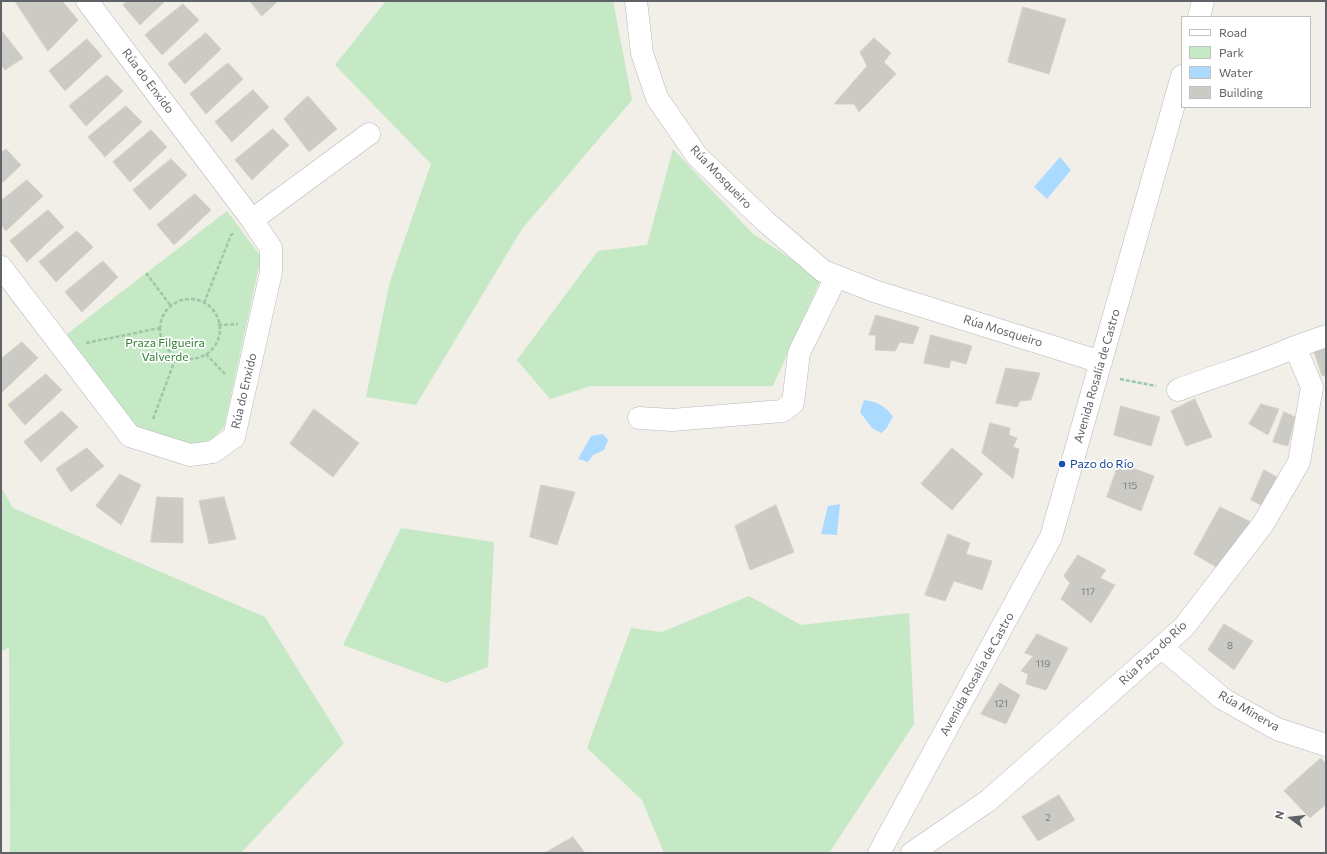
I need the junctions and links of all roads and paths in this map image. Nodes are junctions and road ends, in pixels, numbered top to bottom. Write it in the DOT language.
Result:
graph roads {
  1 [pos="87,1"];
  2 [pos="636,1"];
  3 [pos="1203,1"];
  4 [pos="1199,16"];
  5 [pos="1181,80"];
  6 [pos="369,134"];
  7 [pos="252,220"];
  8 [pos="1,267"];
  9 [pos="146,273"];
  10 [pos="836,276"];
  11 [pos="204,303"];
  12 [pos="171,306"];
  13 [pos="160,328"];
  14 [pos="1326,336"];
  15 [pos="1295,347"];
  16 [pos="62,348"];
  17 [pos="176,356"];
  18 [pos="1099,368"];
  19 [pos="1178,390"];
  20 [pos="639,418"];
  21 [pos="145,440"];
  22 [pos="1161,647"];
  23 [pos="1326,745"];
  24 [pos="880,853"];
  25 [pos="912,853"];
  1 -- 7 [label="street, Rúa do Enxido"];
  2 -- 10 [label="street, Rúa Mosqueiro"];
  3 -- 4 [label="street"];
  5 -- 18 [label="street, Avenida Rosalía de Castro"];
  6 -- 7 [label="street"];
  7 -- 11 [label="path"];
  7 -- 21 [label="street, Rúa do Enxido"];
  8 -- 16 [label="street, Rúa do Enxido"];
  9 -- 12 [label="path"];
  10 -- 18 [label="street, Rúa Mosqueiro"];
  10 -- 20 [label="street"];
  11 -- 12 [label="path"];
  11 -- 17 [label="path"];
  12 -- 13 [label="path"];
  13 -- 16 [label="path"];
  13 -- 17 [label="path"];
  14 -- 15 [label="street"];
  15 -- 19 [label="street"];
  15 -- 22 [label="street, Rúa Pazo do Río"];
  16 -- 21 [label="street, Rúa do Enxido"];
  17 -- 21 [label="path"];
  18 -- 19 [label="path"];
  18 -- 24 [label="street, Avenida Rosalía de Castro"];
  22 -- 23 [label="street, Rúa Minerva"];
  22 -- 25 [label="street, Rúa Pazo do Río"];
}
